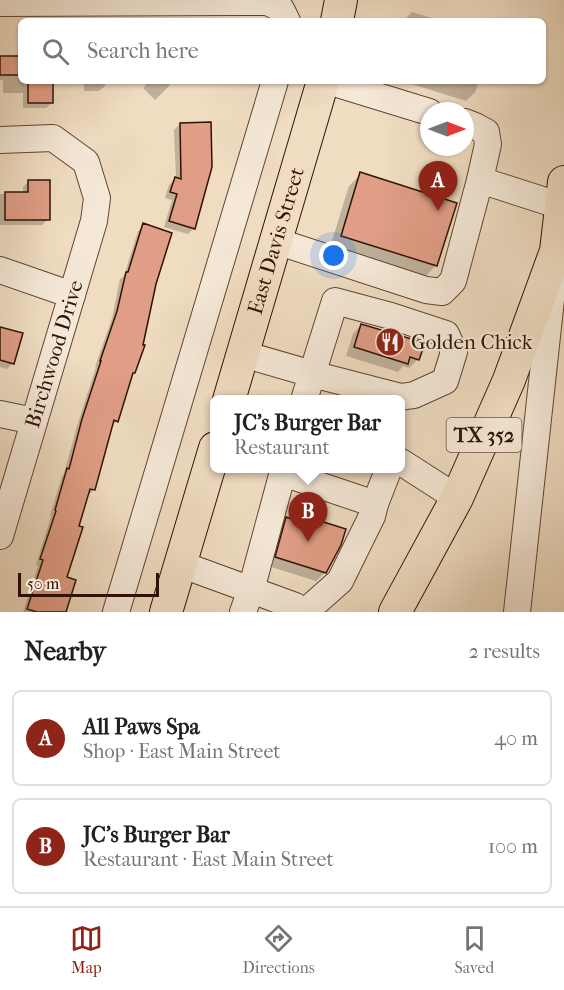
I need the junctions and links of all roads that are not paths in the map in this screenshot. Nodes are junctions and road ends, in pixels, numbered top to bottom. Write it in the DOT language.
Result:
graph roads {
  1 [pos="341,0"];
  2 [pos="234,1"];
  3 [pos="0,3"];
  4 [pos="286,18"];
  5 [pos="338,18"];
  6 [pos="274,84"];
  7 [pos="322,84"];
  8 [pos="338,84"];
  9 [pos="420,109"];
  10 [pos="474,126"];
  11 [pos="0,140"];
  12 [pos="480,180"];
  13 [pos="563,194"];
  14 [pos="276,242"];
  15 [pos="556,251"];
  16 [pos="0,270"];
  17 [pos="72,295"];
  18 [pos="243,354"];
  19 [pos="312,374"];
  20 [pos="509,380"];
  21 [pos="557,384"];
  22 [pos="230,395"];
  23 [pos="305,395"];
  24 [pos="393,395"];
  25 [pos="405,396"];
  26 [pos="0,414"];
  27 [pos="34,421"];
  28 [pos="210,465"];
  29 [pos="405,465"];
  30 [pos="283,473"];
  31 [pos="290,473"];
  32 [pos="387,473"];
  33 [pos="457,498"];
  34 [pos="375,504"];
  35 [pos="1,528"];
  36 [pos="180,564"];
  37 [pos="247,601"];
  38 [pos="116,612"];
  39 [pos="166,612"];
  40 [pos="298,612"];
  41 [pos="305,612"];
  42 [pos="395,612"];
  43 [pos="517,612"];
  1 -- 5 [label="main road"];
  2 -- 3 [label="street"];
  2 -- 4 [label="street"];
  6 -- 38 [label="street"];
  7 -- 14 [label="main road, East Davis Street"];
  8 -- 9 [label="street"];
  10 -- 12 [label="street"];
  11 -- 17 [label="street, Birchwood Drive"];
  12 -- 13 [label="street"];
  12 -- 14 [label="street"];
  13 -- 15 [label="main road, TX 352"];
  14 -- 18 [label="main road, East Davis Street"];
  15 -- 20 [label="main road, TX 352"];
  15 -- 21 [label="street"];
  16 -- 17 [label="street"];
  17 -- 27 [label="street, Birchwood Drive"];
  18 -- 19 [label="street"];
  18 -- 22 [label="main road, East Davis Street"];
  19 -- 23 [label="street"];
  19 -- 24 [label="street"];
  19 -- 25 [label="street"];
  20 -- 21 [label="street"];
  20 -- 33 [label="main road, TX 352"];
  21 -- 43 [label="street"];
  26 -- 27 [label="street"];
  27 -- 35 [label="street, Birchwood Drive"];
  28 -- 36 [label="main road"];
  29 -- 33 [label="street"];
  30 -- 37 [label="street"];
  31 -- 34 [label="street"];
  32 -- 34 [label="street"];
  33 -- 42 [label="main road, TX 352"];
  34 -- 41 [label="street"];
  36 -- 37 [label="street"];
  36 -- 39 [label="main road"];
  37 -- 40 [label="street"];
}
